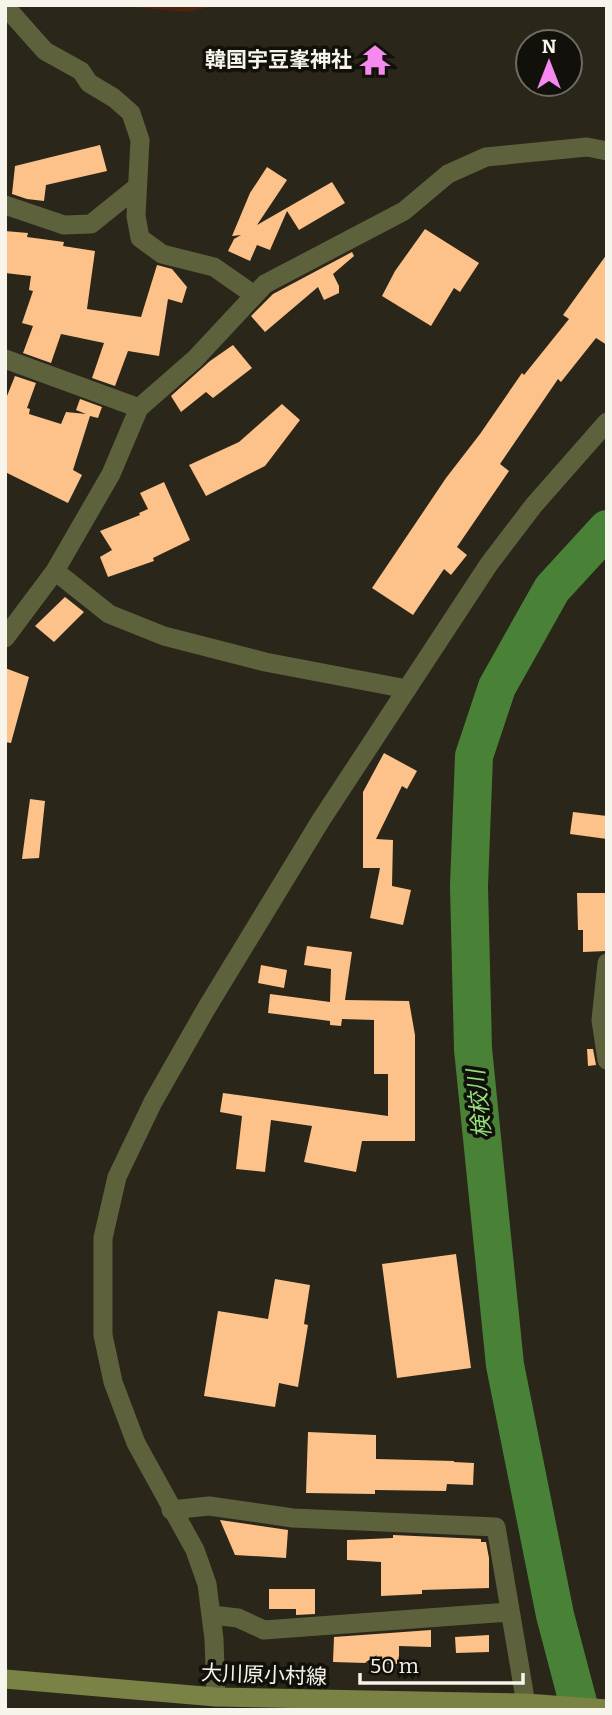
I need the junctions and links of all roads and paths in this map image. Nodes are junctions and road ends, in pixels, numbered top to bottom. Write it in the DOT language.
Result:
graph roads {
  1 [pos="5,6"];
  2 [pos="607,151"];
  3 [pos="137,187"];
  4 [pos="5,205"];
  5 [pos="254,295"];
  6 [pos="5,359"];
  7 [pos="139,408"];
  8 [pos="607,422"];
  9 [pos="55,571"];
  10 [pos="5,638"];
  11 [pos="407,689"];
  12 [pos="607,962"];
  13 [pos="607,1060"];
  14 [pos="171,1510"];
  15 [pos="509,1612"];
  16 [pos="212,1615"];
  17 [pos="5,1679"];
  18 [pos="218,1704"];
  19 [pos="527,1707"];
  20 [pos="607,1709"];
  1 -- 3 [label="street"];
  2 -- 5 [label="street"];
  3 -- 4 [label="street"];
  3 -- 5 [label="street"];
  5 -- 7 [label="street"];
  6 -- 7 [label="street"];
  7 -- 9 [label="street"];
  8 -- 11 [label="street"];
  9 -- 10 [label="street"];
  9 -- 11 [label="street"];
  11 -- 14 [label="street"];
  12 -- 13 [label="street"];
  14 -- 15 [label="street"];
  14 -- 16 [label="street"];
  15 -- 16 [label="street"];
  15 -- 19 [label="street"];
  16 -- 18 [label="street"];
  17 -- 18 [label="main road, 大川原小村線"];
  18 -- 19 [label="main road, 大川原小村線"];
  19 -- 20 [label="main road, 大川原小村線"];
}
